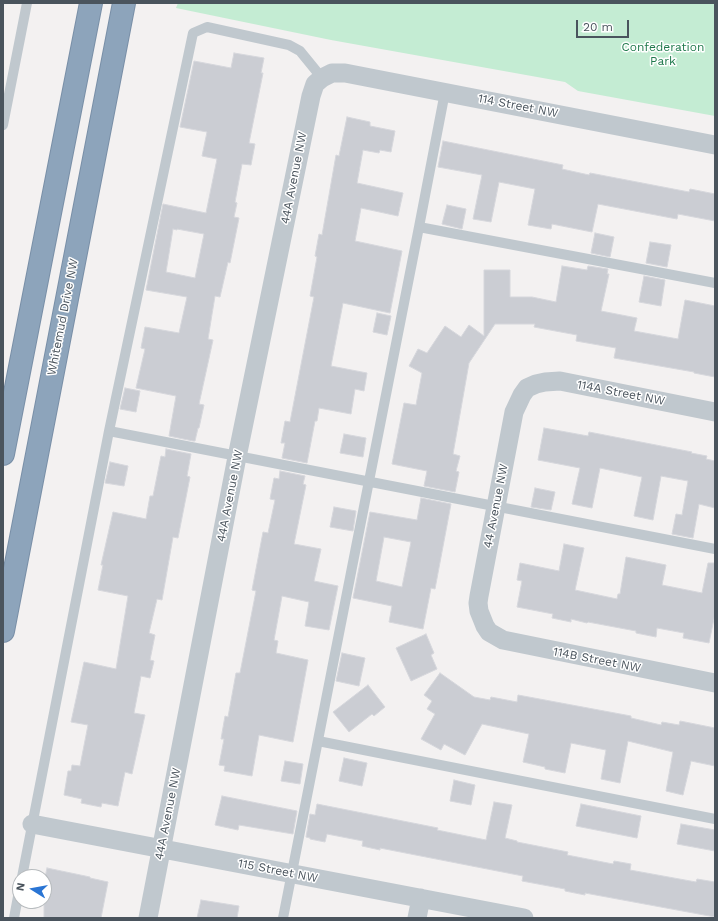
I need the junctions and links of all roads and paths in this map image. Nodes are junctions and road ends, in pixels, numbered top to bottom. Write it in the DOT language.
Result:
graph roads {
  1 [pos="27,3"];
  2 [pos="91,3"];
  3 [pos="124,3"];
  4 [pos="322,78"];
  5 [pos="445,92"];
  6 [pos="3,125"];
  7 [pos="715,145"];
  8 [pos="420,228"];
  9 [pos="715,283"];
  10 [pos="527,388"];
  11 [pos="715,412"];
  12 [pos="109,431"];
  13 [pos="3,454"];
  14 [pos="238,457"];
  15 [pos="369,482"];
  16 [pos="496,507"];
  17 [pos="715,549"];
  18 [pos="485,626"];
  19 [pos="3,631"];
  20 [pos="715,682"];
  21 [pos="318,741"];
  22 [pos="715,819"];
  23 [pos="32,824"];
  24 [pos="162,848"];
  25 [pos="24,869"];
  26 [pos="292,873"];
  27 [pos="421,898"];
  28 [pos="148,918"];
  29 [pos="283,918"];
  30 [pos="417,918"];
  31 [pos="524,918"];
  1 -- 6 [label="lane"];
  2 -- 13 [label="highway"];
  3 -- 19 [label="highway, Whitemud Drive NW"];
  4 -- 5 [label="street, 114 Street NW"];
  4 -- 12 [label="lane"];
  4 -- 14 [label="street, 44A Avenue NW"];
  5 -- 7 [label="street, 114 Street NW"];
  5 -- 8 [label="lane"];
  8 -- 9 [label="lane"];
  8 -- 15 [label="lane"];
  10 -- 11 [label="street, 114A Street NW"];
  10 -- 16 [label="street, 44 Avenue NW"];
  12 -- 14 [label="lane"];
  12 -- 23 [label="lane"];
  14 -- 15 [label="lane"];
  14 -- 24 [label="street, 44A Avenue NW"];
  15 -- 16 [label="lane"];
  15 -- 21 [label="lane"];
  16 -- 17 [label="lane"];
  16 -- 18 [label="street, 44 Avenue NW"];
  18 -- 20 [label="street, 114B Street NW"];
  21 -- 22 [label="lane"];
  21 -- 26 [label="lane"];
  23 -- 24 [label="street, 115 Street NW"];
  23 -- 25 [label="lane"];
  24 -- 26 [label="street, 115 Street NW"];
  24 -- 28 [label="street, 44A Avenue NW"];
  26 -- 27 [label="street, 115 Street NW"];
  26 -- 29 [label="lane"];
  27 -- 30 [label="street"];
  27 -- 31 [label="street, 115 Street NW"];
}
